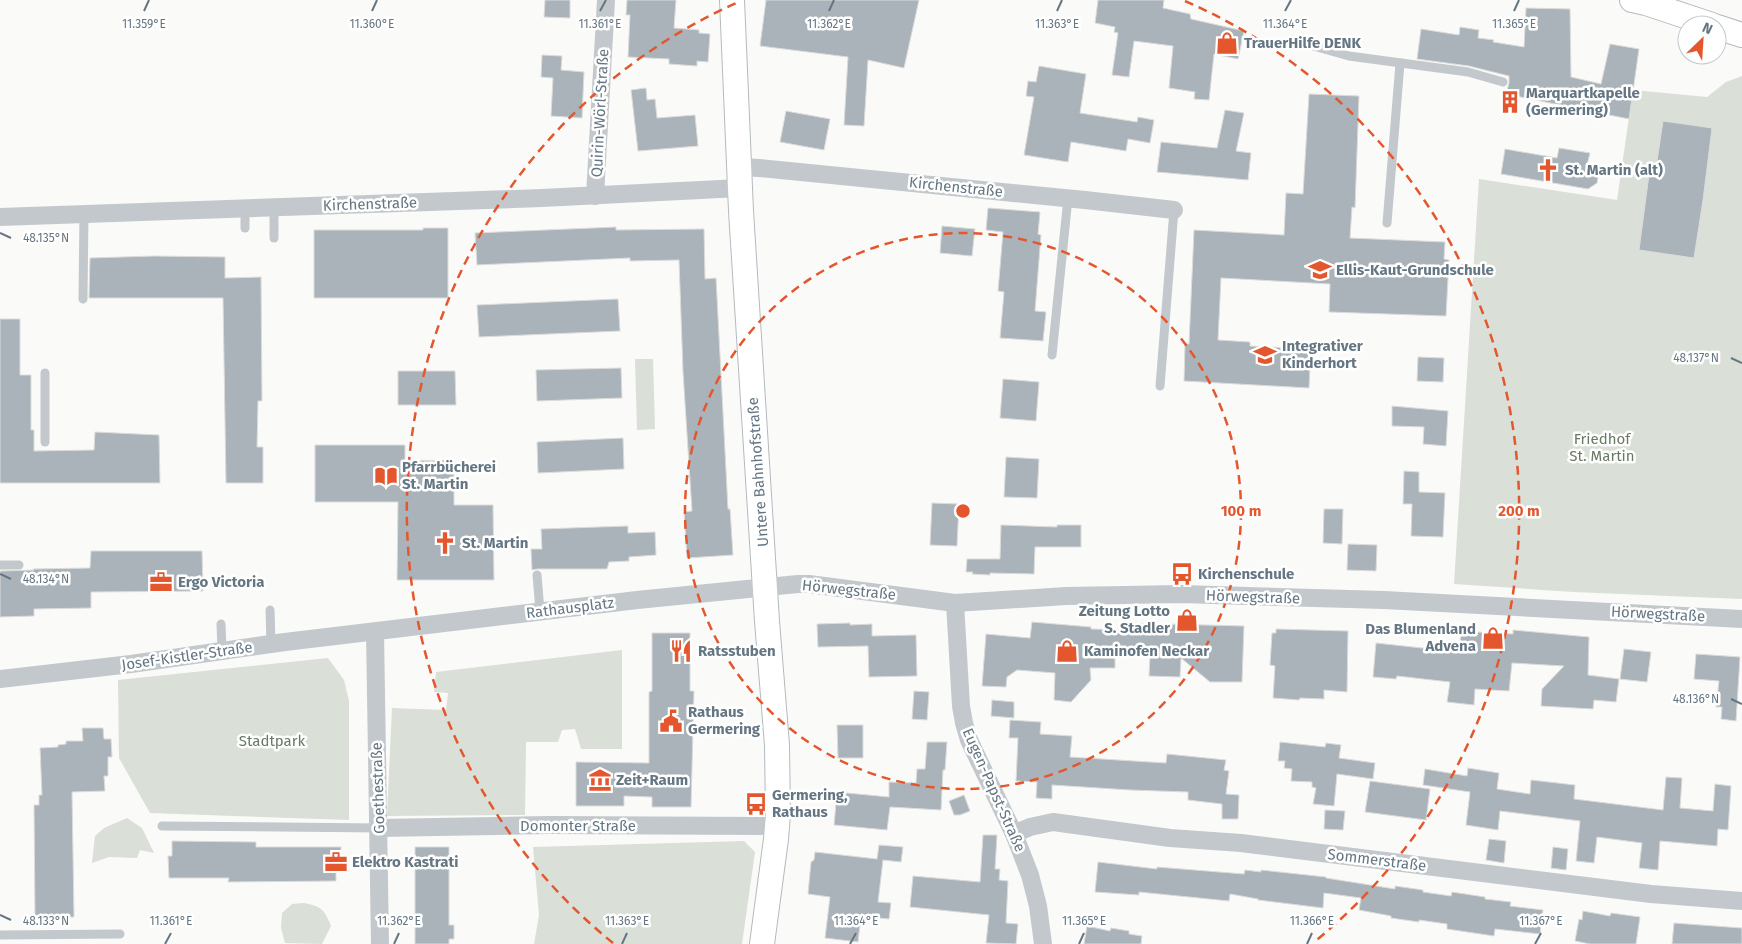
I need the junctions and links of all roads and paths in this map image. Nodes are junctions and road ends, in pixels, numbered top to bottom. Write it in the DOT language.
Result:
graph roads {
  1 [pos="606,0"];
  2 [pos="732,0"];
  3 [pos="1632,0"];
  4 [pos="1682,15"];
  5 [pos="1727,30"];
  6 [pos="1742,35"];
  7 [pos="1292,40"];
  8 [pos="1400,63"];
  9 [pos="1503,82"];
  10 [pos="739,178"];
  11 [pos="596,196"];
  12 [pos="1068,198"];
  13 [pos="245,207"];
  14 [pos="274,207"];
  15 [pos="1174,210"];
  16 [pos="84,213"];
  17 [pos="0,217"];
  18 [pos="1387,224"];
  19 [pos="245,228"];
  20 [pos="274,238"];
  21 [pos="83,299"];
  22 [pos="1052,355"];
  23 [pos="45,373"];
  24 [pos="1160,386"];
  25 [pos="45,442"];
  26 [pos="0,565"];
  27 [pos="19,565"];
  28 [pos="537,575"];
  29 [pos="766,587"];
  30 [pos="955,603"];
  31 [pos="270,610"];
  32 [pos="540,612"];
  33 [pos="1742,619"];
  34 [pos="221,624"];
  35 [pos="375,632"];
  36 [pos="271,644"];
  37 [pos="222,651"];
  38 [pos="0,679"];
  39 [pos="162,826"];
  40 [pos="777,826"];
  41 [pos="379,828"];
  42 [pos="1014,834"];
  43 [pos="1742,901"];
  44 [pos="120,934"];
  45 [pos="0,935"];
  46 [pos="380,944"];
  47 [pos="762,944"];
  48 [pos="1044,944"];
  1 -- 11 [label="street, Quirin-Wörl-Straße"];
  2 -- 10 [label="street, Untere Bahnhofstraße"];
  3 -- 4 [label="street"];
  5 -- 6 [label="street"];
  7 -- 8 [label="lane"];
  8 -- 9 [label="lane"];
  8 -- 18 [label="lane"];
  10 -- 11 [label="street, Kirchenstraße"];
  10 -- 12 [label="street, Kirchenstraße"];
  10 -- 29 [label="street, Untere Bahnhofstraße"];
  11 -- 14 [label="street, Kirchenstraße"];
  12 -- 15 [label="street, Kirchenstraße"];
  12 -- 22 [label="lane"];
  13 -- 14 [label="street, Kirchenstraße"];
  13 -- 16 [label="street, Kirchenstraße"];
  13 -- 19 [label="lane"];
  14 -- 20 [label="lane"];
  15 -- 24 [label="lane"];
  16 -- 17 [label="street, Kirchenstraße"];
  16 -- 21 [label="lane"];
  23 -- 25 [label="lane"];
  26 -- 27 [label="lane"];
  28 -- 32 [label="lane"];
  29 -- 30 [label="street, Hörwegstraße"];
  29 -- 32 [label="street, Rathausplatz"];
  29 -- 40 [label="street, Untere Bahnhofstraße"];
  30 -- 33 [label="street, Hörwegstraße"];
  30 -- 42 [label="street, Eugen-Papst-Straße"];
  31 -- 36 [label="lane"];
  32 -- 35 [label="street, Rathausplatz"];
  34 -- 37 [label="lane"];
  35 -- 36 [label="street, Josef-Kistler-Straße"];
  35 -- 41 [label="street, Goethestraße"];
  36 -- 37 [label="street, Josef-Kistler-Straße"];
  37 -- 38 [label="street, Josef-Kistler-Straße"];
  39 -- 41 [label="lane"];
  40 -- 41 [label="street, Domonter Straße"];
  40 -- 47 [label="street, Untere Bahnhofstraße"];
  41 -- 46 [label="street, Goethestraße"];
  42 -- 43 [label="street, Sommerstraße"];
  42 -- 48 [label="street, Eugen-Papst-Straße"];
  44 -- 45 [label="lane"];
}
